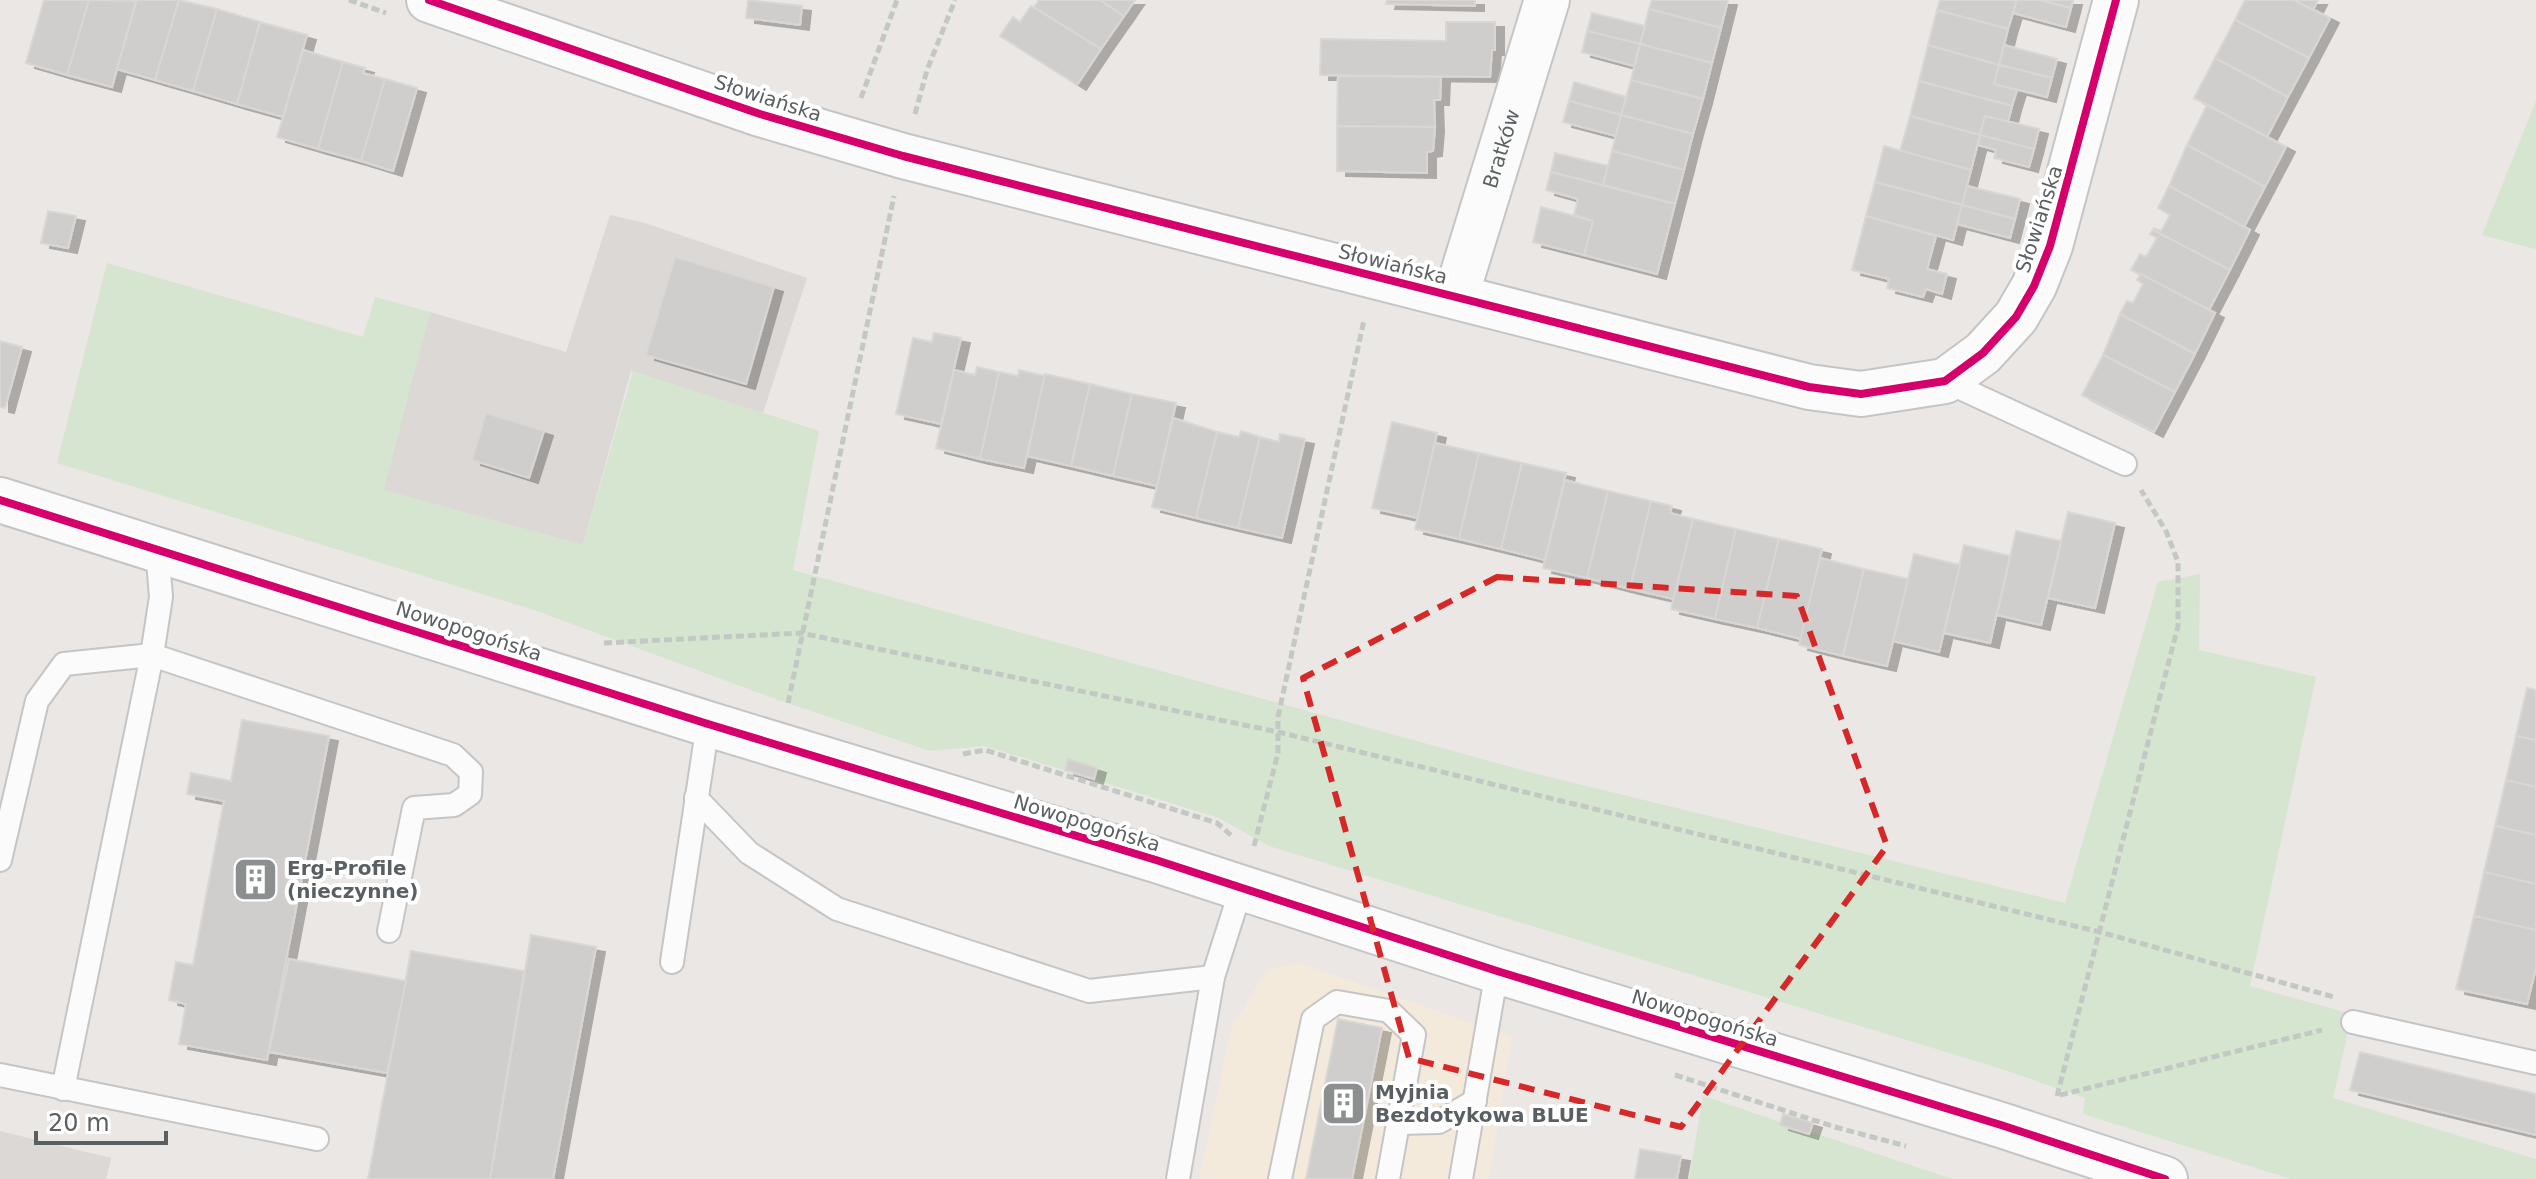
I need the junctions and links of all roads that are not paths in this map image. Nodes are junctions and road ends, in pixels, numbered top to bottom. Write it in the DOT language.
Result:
graph roads {
  1 [pos="1547,0"];
  2 [pos="2116,0"];
  3 [pos="450,3"];
  4 [pos="1456,296"];
  5 [pos="1945,381"];
  6 [pos="2125,464"];
  7 [pos="0,500"];
  8 [pos="157,549"];
  9 [pos="152,655"];
  10 [pos="708,724"];
  11 [pos="696,798"];
  12 [pos="0,860"];
  13 [pos="1241,889"];
  14 [pos="389,931"];
  15 [pos="672,962"];
  16 [pos="1497,971"];
  17 [pos="1213,977"];
  18 [pos="2353,1022"];
  19 [pos="2536,1063"];
  20 [pos="0,1075"];
  21 [pos="63,1089"];
  22 [pos="1475,1101"];
  23 [pos="1399,1123"];
  24 [pos="317,1139"];
  25 [pos="2159,1178"];
  26 [pos="1178,1179"];
  27 [pos="1280,1179"];
  28 [pos="1388,1179"];
  29 [pos="1461,1179"];
  1 -- 4 [label="street, Bratków"];
  2 -- 5 [label="street, Słowiańska"];
  3 -- 4 [label="street, Słowiańska"];
  4 -- 5 [label="street, Słowiańska"];
  5 -- 6 [label="lane"];
  7 -- 8 [label="street, Nowopogońska"];
  8 -- 9 [label="lane"];
  8 -- 10 [label="street, Nowopogońska"];
  9 -- 12 [label="lane"];
  9 -- 14 [label="lane"];
  9 -- 21 [label="lane"];
  10 -- 11 [label="lane"];
  10 -- 13 [label="street, Nowopogońska"];
  11 -- 15 [label="lane"];
  11 -- 17 [label="lane"];
  13 -- 16 [label="street, Nowopogońska"];
  13 -- 17 [label="lane"];
  16 -- 22 [label="lane"];
  16 -- 25 [label="street, Nowopogońska"];
  17 -- 26 [label="lane"];
  18 -- 19 [label="lane"];
  20 -- 21 [label="lane"];
  21 -- 24 [label="lane"];
  22 -- 23 [label="lane"];
  22 -- 29 [label="lane"];
  23 -- 27 [label="lane"];
  23 -- 28 [label="lane"];
}
